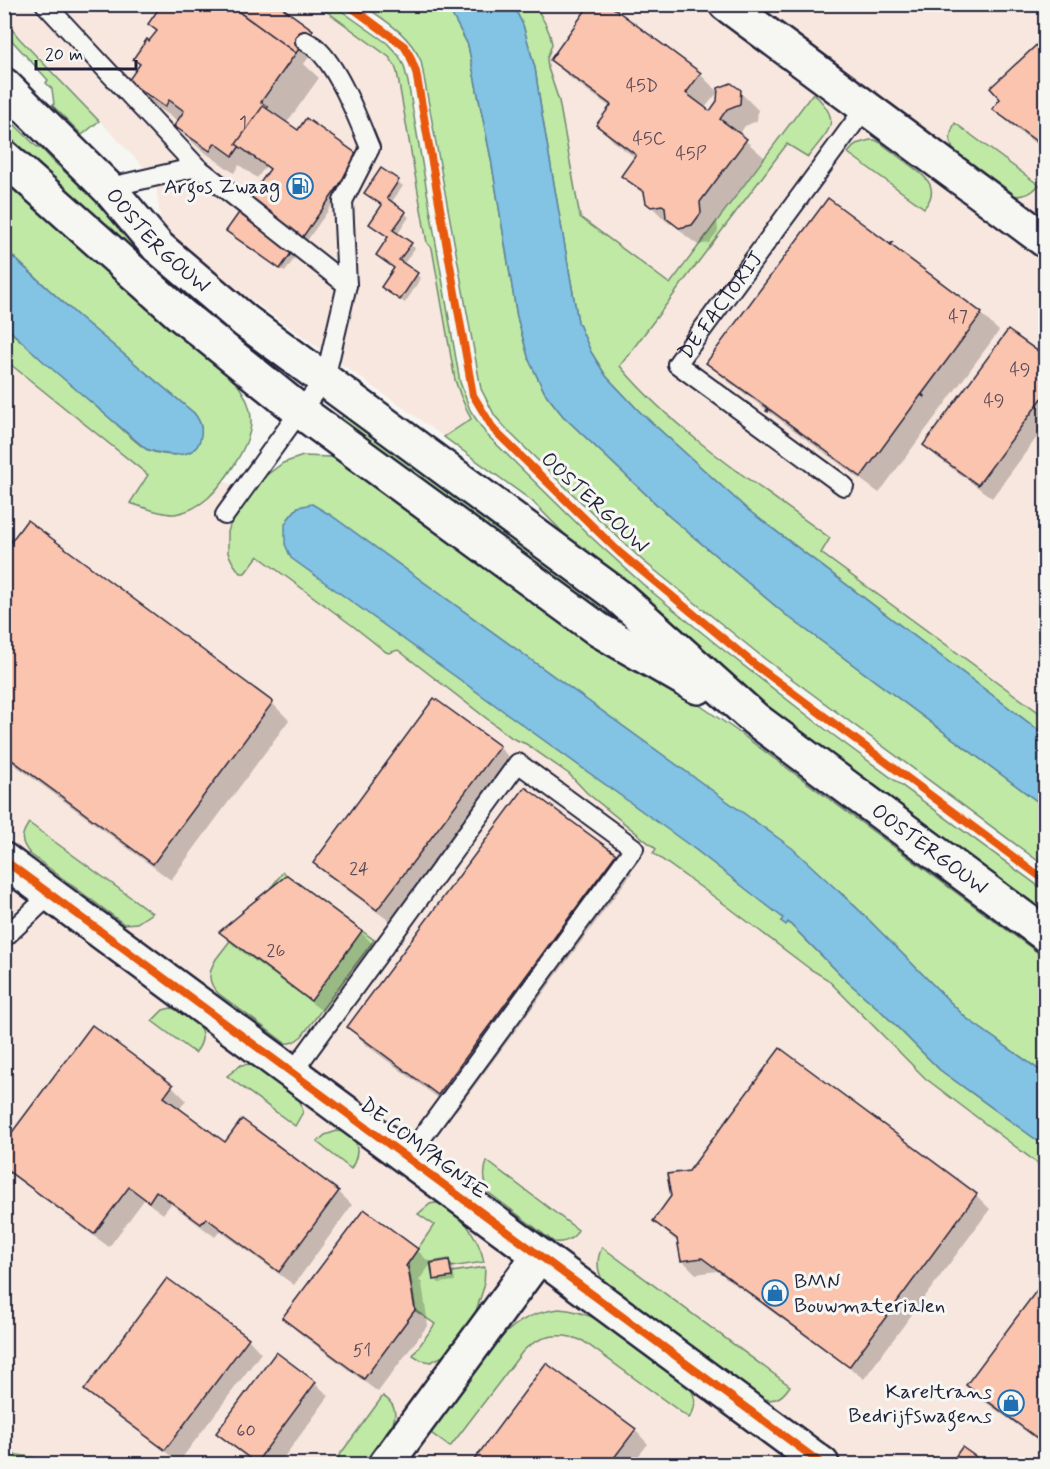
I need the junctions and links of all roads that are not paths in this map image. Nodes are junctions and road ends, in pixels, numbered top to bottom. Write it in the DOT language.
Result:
graph roads {
  1 [pos="45,4"];
  2 [pos="726,4"];
  3 [pos="305,41"];
  4 [pos="4,85"];
  5 [pos="865,108"];
  6 [pos="4,158"];
  7 [pos="197,167"];
  8 [pos="110,190"];
  9 [pos="1046,241"];
  10 [pos="347,285"];
  11 [pos="325,379"];
  12 [pos="300,411"];
  13 [pos="844,486"];
  14 [pos="225,515"];
  15 [pos="754,719"];
  16 [pos="4,860"];
  17 [pos="51,894"];
  18 [pos="1046,935"];
  19 [pos="4,938"];
  20 [pos="292,1073"];
  21 [pos="407,1158"];
  22 [pos="539,1256"];
  23 [pos="386,1464"];
  24 [pos="822,1464"];
  1 -- 7 [label="lane"];
  2 -- 5 [label="main road"];
  3 -- 10 [label="lane"];
  4 -- 8 [label="main road, OOSTERGOUW"];
  5 -- 9 [label="main road"];
  5 -- 13 [label="lane, DE FACTORIJ"];
  6 -- 12 [label="main road, OOSTERGOUW"];
  7 -- 8 [label="lane"];
  7 -- 10 [label="lane"];
  8 -- 11 [label="main road, OOSTERGOUW"];
  10 -- 11 [label="lane"];
  11 -- 12 [label="lane"];
  11 -- 15 [label="main road, OOSTERGOUW"];
  12 -- 14 [label="lane"];
  12 -- 15 [label="main road, OOSTERGOUW"];
  15 -- 18 [label="main road, OOSTERGOUW"];
  16 -- 17 [label="main road, DE COMPAGNIE"];
  17 -- 19 [label="lane"];
  17 -- 20 [label="main road, DE COMPAGNIE"];
  20 -- 21 [label="main road, DE COMPAGNIE"];
  20 -- 21 [label="lane, DE COMPAGNIE"];
  21 -- 22 [label="main road, DE COMPAGNIE"];
  22 -- 23 [label="main road"];
  22 -- 24 [label="main road, DE COMPAGNIE"];
}
